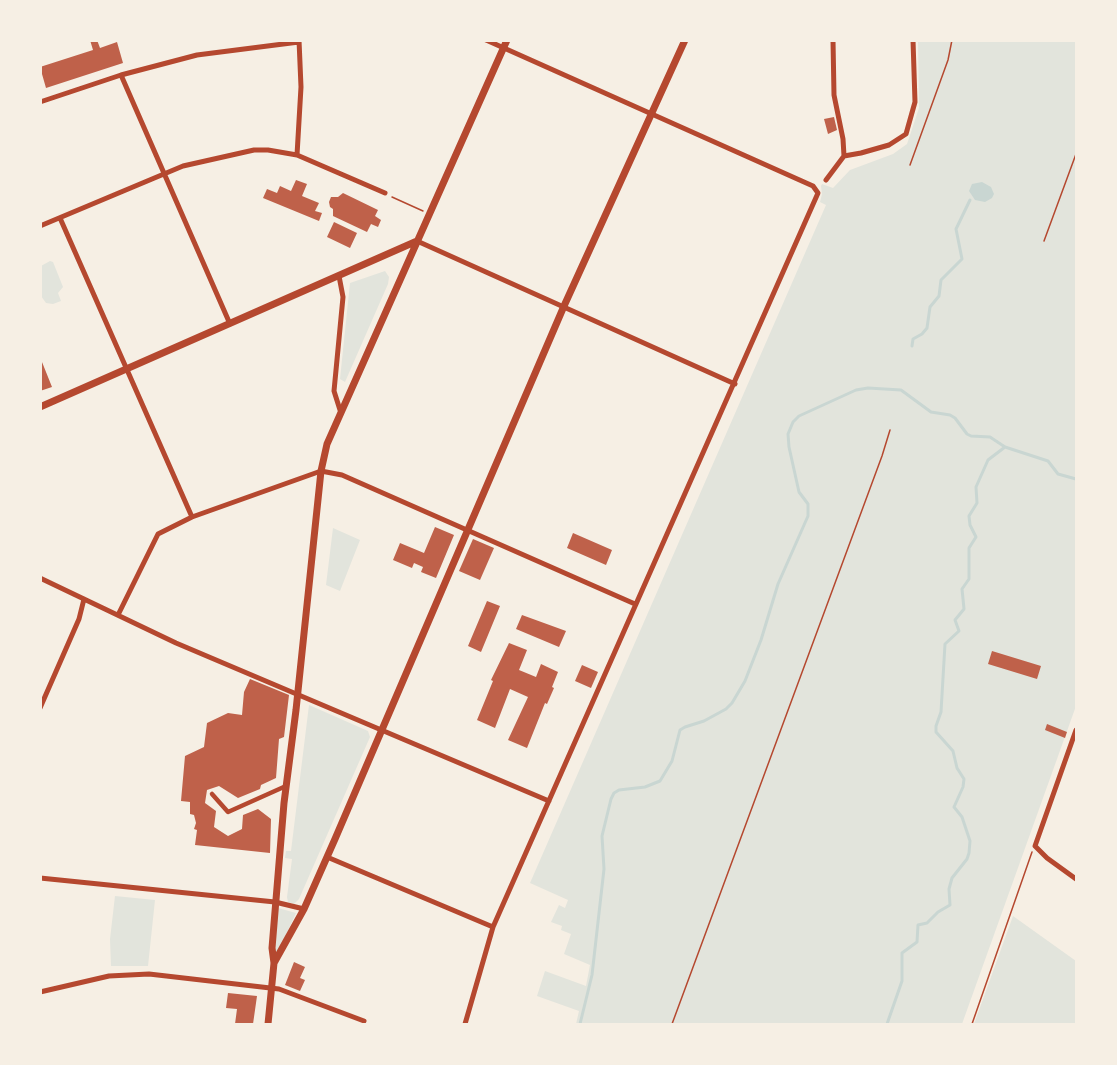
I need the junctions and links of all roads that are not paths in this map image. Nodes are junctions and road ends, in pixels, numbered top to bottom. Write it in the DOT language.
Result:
graph roads {
  1 [pos="486,40"];
  2 [pos="507,40"];
  3 [pos="684,40"];
  4 [pos="833,40"];
  5 [pos="913,40"];
  6 [pos="299,41"];
  7 [pos="504,48"];
  8 [pos="121,75"];
  9 [pos="40,102"];
  10 [pos="651,114"];
  11 [pos="297,155"];
  12 [pos="844,156"];
  13 [pos="165,173"];
  14 [pos="826,180"];
  15 [pos="385,193"];
  16 [pos="60,218"];
  17 [pos="40,226"];
  18 [pos="417,241"];
  19 [pos="339,276"];
  20 [pos="564,306"];
  21 [pos="230,324"];
  22 [pos="128,369"];
  23 [pos="735,384"];
  24 [pos="40,407"];
  25 [pos="340,410"];
  26 [pos="321,471"];
  27 [pos="192,517"];
  28 [pos="467,531"];
  29 [pos="40,578"];
  30 [pos="84,599"];
  31 [pos="635,604"];
  32 [pos="118,615"];
  33 [pos="297,695"];
  34 [pos="40,708"];
  35 [pos="383,730"];
  36 [pos="1077,730"];
  37 [pos="286,786"];
  38 [pos="212,794"];
  39 [pos="549,801"];
  40 [pos="327,857"];
  41 [pos="40,878"];
  42 [pos="1077,879"];
  43 [pos="275,902"];
  44 [pos="304,909"];
  45 [pos="493,927"];
  46 [pos="274,963"];
  47 [pos="272,988"];
  48 [pos="40,992"];
  49 [pos="364,1021"];
  50 [pos="268,1024"];
  51 [pos="465,1024"];
  1 -- 7 [label="street"];
  2 -- 7 [label="street"];
  3 -- 10 [label="street"];
  4 -- 12 [label="street"];
  5 -- 12 [label="street"];
  6 -- 8 [label="street"];
  6 -- 11 [label="street"];
  7 -- 10 [label="street"];
  7 -- 18 [label="street"];
  8 -- 9 [label="street"];
  8 -- 13 [label="street"];
  10 -- 20 [label="street"];
  10 -- 23 [label="street"];
  11 -- 13 [label="street"];
  11 -- 15 [label="street"];
  12 -- 14 [label="street"];
  13 -- 16 [label="street"];
  13 -- 21 [label="street"];
  16 -- 17 [label="street"];
  16 -- 22 [label="street"];
  18 -- 19 [label="street"];
  18 -- 20 [label="street"];
  18 -- 25 [label="street"];
  19 -- 21 [label="street"];
  19 -- 25 [label="street"];
  20 -- 23 [label="street"];
  20 -- 28 [label="street"];
  21 -- 22 [label="street"];
  22 -- 24 [label="street"];
  22 -- 27 [label="street"];
  23 -- 31 [label="street"];
  25 -- 26 [label="street"];
  26 -- 27 [label="street"];
  26 -- 28 [label="street"];
  26 -- 33 [label="street"];
  27 -- 32 [label="street"];
  28 -- 31 [label="street"];
  28 -- 35 [label="street"];
  29 -- 30 [label="street"];
  30 -- 32 [label="street"];
  30 -- 34 [label="street"];
  31 -- 39 [label="street"];
  32 -- 33 [label="street"];
  33 -- 35 [label="street"];
  33 -- 37 [label="street"];
  35 -- 39 [label="street"];
  35 -- 40 [label="street"];
  36 -- 42 [label="street"];
  37 -- 38 [label="street"];
  37 -- 43 [label="street"];
  39 -- 45 [label="street"];
  40 -- 44 [label="street"];
  40 -- 45 [label="street"];
  41 -- 43 [label="street"];
  43 -- 44 [label="street"];
  43 -- 46 [label="street"];
  44 -- 46 [label="street"];
  45 -- 51 [label="street"];
  46 -- 47 [label="street"];
  47 -- 48 [label="street"];
  47 -- 49 [label="street"];
  47 -- 50 [label="street"];
}
